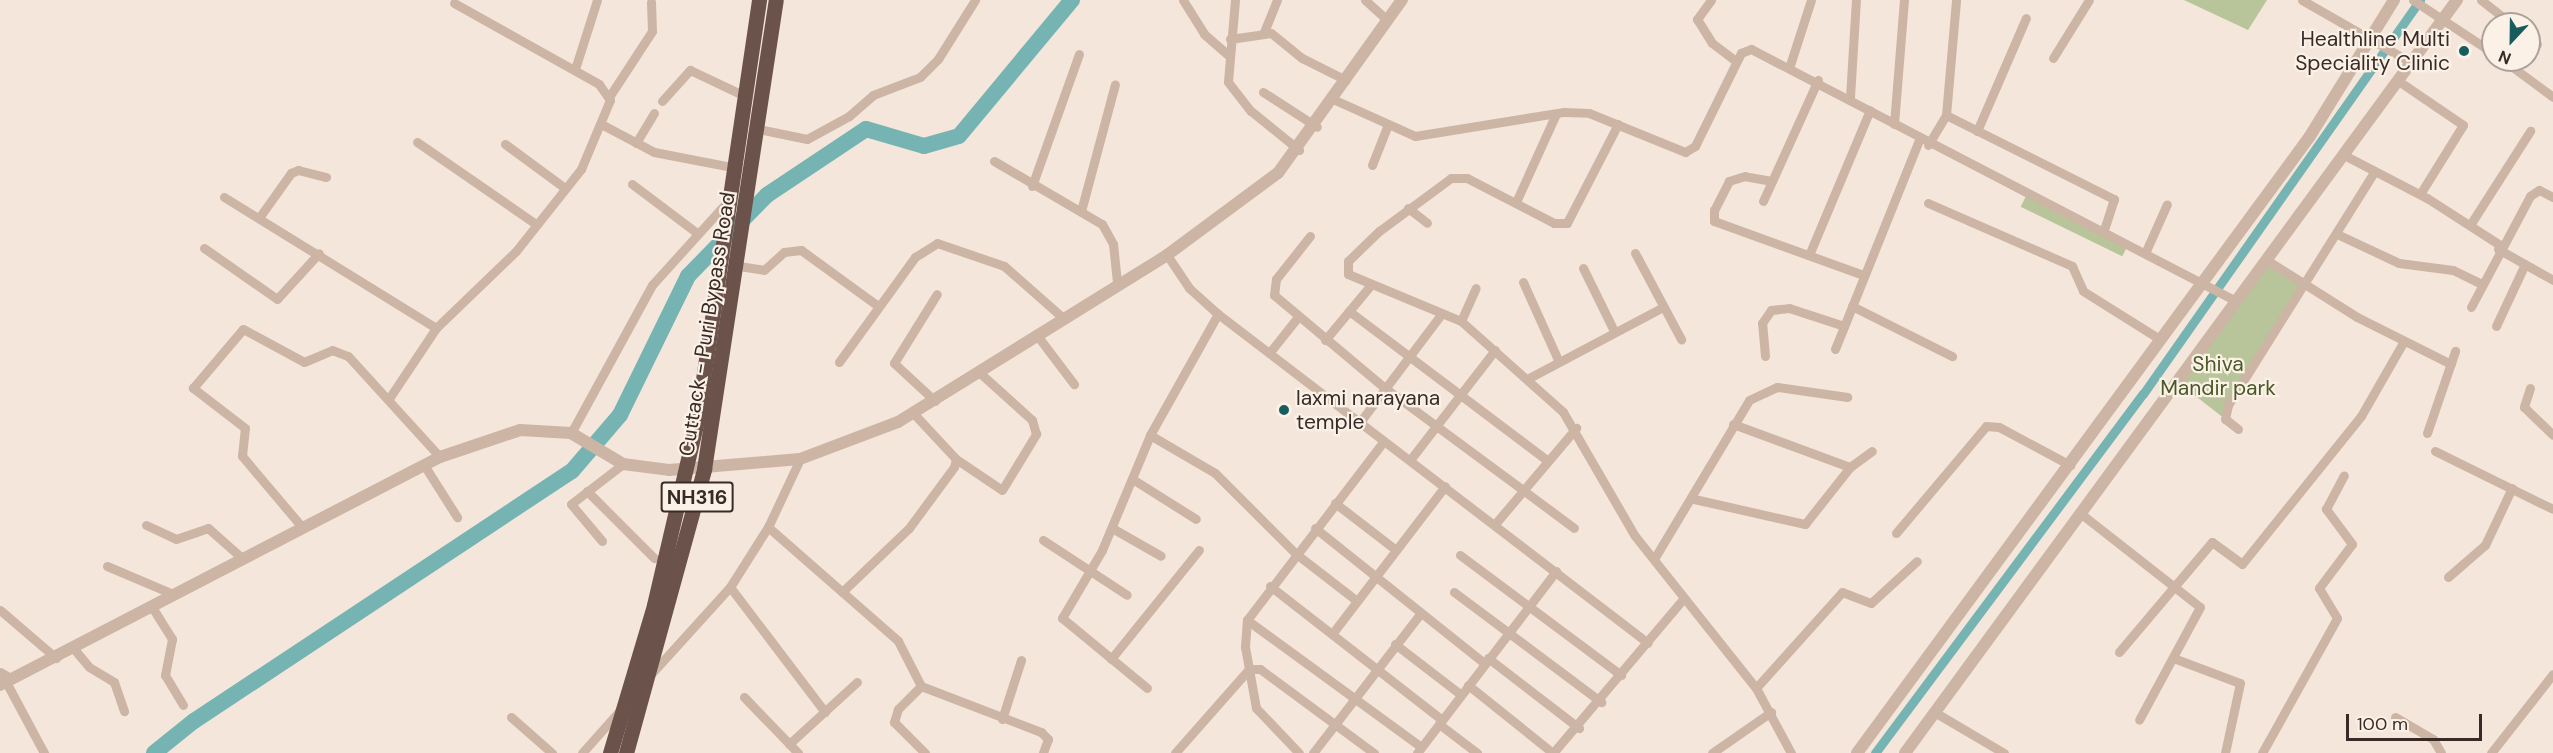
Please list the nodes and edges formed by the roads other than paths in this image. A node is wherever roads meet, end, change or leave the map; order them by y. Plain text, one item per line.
1 (597, 0) edge
2 (759, 0) edge
3 (776, 0) edge
4 (975, 0) edge
5 (1183, 0) edge
6 (1235, 0) edge
7 (1277, 0) edge
8 (1365, 0) edge
9 (1402, 0) edge
10 (1711, 0) edge
11 (1811, 0) edge
12 (1856, 0) edge
13 (1904, 0) edge
14 (1956, 0) edge
15 (2089, 0) edge
16 (2302, 0) edge
17 (2394, 0) edge
18 (2413, 0) edge
19 (2457, 0) edge
20 (2481, 0) edge
21 (651, 2) dead end
22 (454, 3) dead end
23 (2496, 12) edge
24 (1385, 18) junction
25 (2026, 18) dead end
26 (2445, 20) junction
27 (1264, 32) junction
28 (1230, 39) junction
29 (2378, 41) junction
30 (2481, 45) edge
31 (1079, 54) dead end
32 (1228, 55) junction
33 (2053, 58) dead end
34 (2407, 59) junction
35 (1736, 61) junction
36 (1790, 65) junction
37 (575, 69) junction
38 (2519, 72) edge
39 (1347, 80) junction
40 (1818, 80) junction
41 (2397, 80) junction
42 (1115, 84) dead end
43 (1263, 92) dead end
44 (611, 94) junction
45 (745, 96) junction
46 (1850, 97) junction
47 (2553, 97) edge
48 (1335, 100) junction
49 (662, 101) dead end
50 (1870, 110) junction
51 (654, 113) dead end
52 (1556, 114) junction
53 (1946, 115) junction
54 (601, 124) junction
55 (1618, 124) junction
56 (1894, 124) junction
57 (1317, 127) junction
58 (1387, 127) junction
59 (758, 129) junction
60 (1977, 131) junction
61 (2530, 131) dead end
62 (417, 142) dead end
63 (636, 143) junction
64 (1923, 143) junction
65 (505, 144) dead end
66 (1299, 150) junction
67 (2342, 154) junction
68 (994, 161) dead end
69 (1372, 165) dead end
70 (737, 168) junction
71 (2375, 171) junction
72 (326, 177) dead end
73 (1772, 181) junction
74 (633, 184) dead end
75 (1032, 186) junction
76 (565, 188) junction
77 (2420, 194) junction
78 (733, 195) junction
79 (224, 197) dead end
80 (2553, 197) edge
81 (1763, 201) dead end
82 (1515, 202) junction
83 (1928, 203) dead end
84 (2167, 204) dead end
85 (1408, 208) junction
86 (1081, 211) junction
87 (261, 215) junction
88 (1427, 223) dead end
89 (536, 224) junction
90 (2470, 225) junction
91 (2104, 230) junction
92 (697, 233) junction
93 (2337, 234) junction
94 (1310, 236) dead end
95 (2499, 247) junction
96 (204, 248) dead end
97 (2146, 251) junction
98 (1635, 253) dead end
99 (319, 254) junction
100 (1809, 255) junction
101 (1165, 256) junction
102 (2265, 260) junction
103 (2525, 264) junction
104 (739, 266) junction
105 (1583, 268) dead end
106 (1863, 275) junction
107 (1120, 279) junction
108 (2202, 280) junction
109 (2553, 280) edge
110 (1523, 282) dead end
111 (2480, 283) junction
112 (2304, 285) junction
113 (1370, 286) junction
114 (1476, 288) dead end
115 (936, 294) dead end
116 (2234, 300) junction
117 (878, 306) junction
118 (1852, 306) junction
119 (1663, 307) junction
120 (2471, 307) dead end
121 (1349, 311) junction
122 (1442, 313) junction
123 (1218, 314) junction
124 (1062, 316) junction
125 (1297, 318) junction
126 (1461, 321) junction
127 (1844, 326) junction
128 (2496, 326) dead end
129 (436, 328) junction
130 (1614, 332) junction
131 (1036, 334) junction
132 (1325, 339) junction
133 (1681, 339) dead end
134 (2161, 340) junction
135 (2404, 341) junction
136 (1835, 349) dead end
137 (1494, 350) junction
138 (2455, 351) dead end
139 (1270, 352) junction
140 (1410, 354) junction
141 (1765, 356) dead end
142 (1952, 356) dead end
143 (1558, 360) junction
144 (839, 362) dead end
145 (2451, 364) junction
146 (980, 374) junction
147 (1529, 378) junction
148 (1074, 384) dead end
149 (1385, 388) junction
150 (2530, 388) dead end
151 (1461, 394) junction
152 (390, 397) junction
153 (1846, 398) dead end
154 (935, 401) junction
155 (914, 414) junction
156 (1360, 422) junction
157 (1733, 424) junction
158 (1436, 426) junction
159 (1576, 428) junction
160 (2238, 429) dead end
161 (2427, 433) dead end
162 (575, 435) junction
163 (1150, 435) junction
164 (2553, 435) edge
165 (1384, 441) junction
166 (1872, 451) dead end
167 (2434, 451) dead end
168 (440, 457) junction
169 (800, 459) junction
170 (956, 459) junction
171 (1410, 460) junction
172 (619, 461) junction
173 (1548, 461) junction
174 (424, 465) junction
175 (2070, 465) junction
176 (1850, 467) junction
177 (687, 469) junction
178 (704, 469) junction
179 (2344, 475) dead end
180 (1134, 480) junction
181 (1445, 486) junction
182 (2512, 488) junction
183 (1524, 490) junction
184 (587, 491) junction
185 (1694, 499) junction
186 (1335, 503) junction
187 (2553, 509) edge
188 (2080, 513) junction
189 (457, 517) dead end
190 (1196, 519) dead end
191 (1495, 524) junction
192 (146, 525) dead end
193 (302, 527) junction
194 (768, 527) junction
195 (1112, 528) junction
196 (1315, 528) junction
197 (1574, 528) dead end
198 (1896, 532) dead end
199 (1043, 540) dead end
200 (602, 541) dead end
201 (1199, 550) dead end
202 (1396, 550) junction
203 (1295, 553) junction
204 (1460, 555) dead end
205 (1161, 556) dead end
206 (242, 558) junction
207 (654, 558) dead end
208 (1654, 559) junction
209 (1917, 561) dead end
210 (107, 566) dead end
211 (1089, 570) junction
212 (1556, 571) junction
213 (1376, 576) junction
214 (2448, 577) dead end
215 (730, 586) junction
216 (1270, 586) junction
217 (2176, 587) junction
218 (842, 592) junction
219 (1454, 592) dead end
220 (173, 594) junction
221 (1127, 596) dead end
222 (1684, 598) junction
223 (1357, 601) junction
224 (1529, 605) junction
225 (152, 607) junction
226 (0, 610) edge
227 (1421, 613) junction
228 (1247, 620) junction
229 (1332, 634) junction
230 (1508, 634) junction
231 (1648, 643) junction
232 (1395, 644) junction
233 (74, 649) junction
234 (2119, 652) dead end
235 (56, 658) junction
236 (1111, 659) junction
237 (2176, 659) junction
238 (1021, 660) dead end
239 (1486, 661) junction
240 (1376, 668) junction
241 (1249, 669) junction
242 (652, 673) junction
243 (2553, 674) edge
244 (1621, 675) junction
245 (4, 680) edge
246 (857, 682) dead end
247 (1468, 685) junction
248 (921, 686) junction
249 (1147, 688) dead end
250 (1756, 688) junction
251 (1460, 694) junction
252 (744, 697) dead end
253 (1354, 697) junction
254 (1601, 702) junction
255 (627, 703) junction
256 (183, 705) dead end
257 (124, 711) dead end
258 (825, 712) junction
259 (1771, 712) junction
260 (1936, 712) junction
261 (511, 717) dead end
262 (2395, 717) dead end
263 (1002, 719) junction
264 (2139, 720) dead end
265 (1440, 722) junction
266 (1334, 724) junction
267 (1579, 728) junction
268 (789, 744) junction
269 (1991, 745) junction
270 (1419, 750) edge
271 (44, 753) edge
272 (552, 753) edge
273 (582, 753) edge
274 (610, 753) edge
275 (626, 753) edge
276 (798, 753) edge
277 (925, 753) edge
278 (1043, 753) edge
279 (1175, 753) edge
280 (1299, 753) edge
281 (1312, 753) edge
282 (1374, 753) edge
283 (1477, 753) edge
284 (1553, 753) edge
285 (1712, 753) edge
286 (1791, 753) edge
287 (1857, 753) edge
288 (1905, 753) edge
289 (1984, 753) edge
290 (2004, 753) edge
291 (2225, 753) edge
292 (2262, 753) edge
293 (2441, 753) edge
294 (2491, 753) edge

1 - 37 street
2 - 45 highway, Cuttack - Puri Bypass Road / NH316
3 - 59 highway, Cuttack - Puri Bypass Road / NH316
4 - 59 street
5 - 32 street
6 - 28 street
7 - 27 street
8 - 24 street
9 - 24 street
10 - 35 street
11 - 36 street
12 - 46 street
13 - 56 street
14 - 53 street
15 - 33 street
16 - 29 street
17 - 29 street
18 - 26 street
19 - 26 street
20 - 23 street
21 - 44 street
22 - 37 street
24 - 39 street
25 - 60 street
26 - 30 street
26 - 34 street
27 - 28 street
27 - 39 street
28 - 32 street
29 - 34 street
29 - 108 street
31 - 75 street
32 - 66 street
34 - 41 street
35 - 36 street
35 - 55 street
36 - 40 street
37 - 44 street
38 - 47 street
39 - 48 street
40 - 46 street
40 - 73 street
41 - 67 street
41 - 77 street
42 - 86 street
43 - 57 street
44 - 54 street
45 - 49 street
45 - 70 highway, Cuttack - Puri Bypass Road / NH316
46 - 50 street
48 - 57 street
48 - 58 street
50 - 56 street
50 - 100 street
51 - 63 street
52 - 55 street
52 - 58 street
52 - 82 street
53 - 60 street
53 - 64 street
54 - 63 street
54 - 76 street
55 - 82 street
56 - 64 street
57 - 66 street
58 - 69 street
59 - 104 highway, Cuttack - Puri Bypass Road / NH316
60 - 91 street
61 - 90 street
62 - 89 street
63 - 70 street
64 - 91 street
64 - 106 street
65 - 76 street
66 - 101 street
67 - 71 street
67 - 102 street
68 - 75 street
70 - 78 highway, Cuttack - Puri Bypass Road / NH316
71 - 77 street
71 - 93 street
72 - 87 street
73 - 81 street
73 - 100 street
74 - 92 street
75 - 86 street
76 - 89 street
77 - 90 street
78 - 92 street
78 - 177 highway, Cuttack - Puri Bypass Road / NH316
79 - 87 street
80 - 95 street
82 - 85 street
83 - 134 street
84 - 97 street
85 - 88 street
85 - 113 street
86 - 107 street
87 - 99 street
89 - 129 street
90 - 95 street
91 - 97 street
92 - 162 street
93 - 111 street
93 - 112 street
94 - 125 street
95 - 103 street
95 - 111 street
96 - 99 street
97 - 108 street
98 - 119 street
99 - 129 street
100 - 106 street
101 - 107 street
101 - 123 street
102 - 112 street
102 - 116 street
103 - 109 street
103 - 128 street
104 - 117 street
104 - 178 highway, Cuttack - Puri Bypass Road / NH316
105 - 130 street
106 - 118 street
107 - 124 street
108 - 116 street
108 - 134 street
110 - 143 street
111 - 120 street
112 - 135 street
112 - 160 street
113 - 121 street
113 - 122 street
114 - 126 street
115 - 154 street
116 - 188 street
117 - 124 street
117 - 144 street
118 - 127 street
118 - 142 street
119 - 130 street
119 - 133 street
121 - 132 street
121 - 140 street
122 - 126 street
122 - 140 street
123 - 139 street
123 - 163 street
124 - 131 street
125 - 132 street
125 - 139 street
126 - 137 street
127 - 136 street
127 - 141 street
129 - 152 street
130 - 143 street
131 - 146 street
131 - 148 street
132 - 149 street
134 - 175 street
135 - 145 street
135 - 217 street
137 - 147 street
137 - 151 street
138 - 145 street
139 - 156 street
140 - 149 street
140 - 151 street
143 - 147 street
145 - 161 street
146 - 154 street
146 - 170 street
147 - 159 street
149 - 156 street
149 - 158 street
150 - 164 street
151 - 158 street
151 - 173 street
152 - 168 street
152 - 193 street
153 - 157 street
154 - 155 street
155 - 169 street
155 - 170 street
156 - 165 street
157 - 176 street
157 - 185 street
158 - 171 street
158 - 183 street
159 - 173 street
159 - 208 street
162 - 168 street
162 - 172 street
163 - 180 street
163 - 203 street
165 - 171 street
165 - 186 street
166 - 176 street
167 - 182 street
168 - 174 street
169 - 178 street
169 - 194 street
170 - 218 street
171 - 181 street
172 - 177 street
172 - 184 street
173 - 183 street
174 - 189 street
174 - 193 street
175 - 198 street
175 - 287 street
176 - 185 street
177 - 178 street
177 - 255 highway, Cuttack - Puri Bypass Road / NH316
178 - 242 highway, Cuttack - Puri Bypass Road / NH316
179 - 292 street
180 - 190 street
180 - 195 street
181 - 191 street
181 - 202 street
182 - 187 street
182 - 214 street
183 - 191 street
183 - 197 street
184 - 200 street
184 - 207 street
185 - 208 street
186 - 196 street
186 - 202 street
188 - 217 street
188 - 260 street
191 - 212 street
192 - 206 street
193 - 206 street
194 - 215 street
194 - 218 street
195 - 205 street
195 - 211 street
196 - 203 street
196 - 213 street
199 - 211 street
201 - 236 street
202 - 213 street
203 - 216 street
203 - 223 street
204 - 224 street
206 - 220 street
208 - 222 street
209 - 250 street
210 - 220 street
211 - 221 street
211 - 236 street
212 - 224 street
212 - 231 street
213 - 223 street
213 - 227 street
215 - 242 street
215 - 258 street
216 - 228 street
216 - 229 street
217 - 234 street
217 - 237 street
218 - 248 street
219 - 230 street
220 - 225 street
222 - 231 street
222 - 250 street
223 - 229 street
224 - 230 street
224 - 244 street
225 - 233 street
225 - 256 street
226 - 235 street
227 - 232 street
227 - 239 street
228 - 241 street
228 - 253 street
229 - 240 street
230 - 239 street
230 - 254 street
231 - 244 street
232 - 240 street
232 - 251 street
233 - 235 street
233 - 257 street
235 - 245 street
236 - 249 street
237 - 264 street
237 - 291 street
238 - 263 street
239 - 247 street
239 - 267 street
240 - 253 street
240 - 265 street
241 - 266 street
241 - 279 street
241 - 280 street
242 - 275 highway, Cuttack - Puri Bypass Road / NH316
243 - 294 street
244 - 254 street
245 - 271 street
246 - 258 street
247 - 251 street
247 - 284 street
248 - 263 street
248 - 277 street
250 - 259 street
251 - 265 street
252 - 268 street
253 - 266 street
253 - 270 street
254 - 267 street
255 - 273 street
255 - 274 highway, Cuttack - Puri Bypass Road / NH316
258 - 268 street
259 - 285 street
259 - 286 street
260 - 269 street
260 - 288 street
261 - 272 street
262 - 293 street
263 - 278 street
265 - 270 street
265 - 283 street
266 - 281 street
266 - 282 street
267 - 284 street
268 - 276 street
269 - 289 street
269 - 290 street

